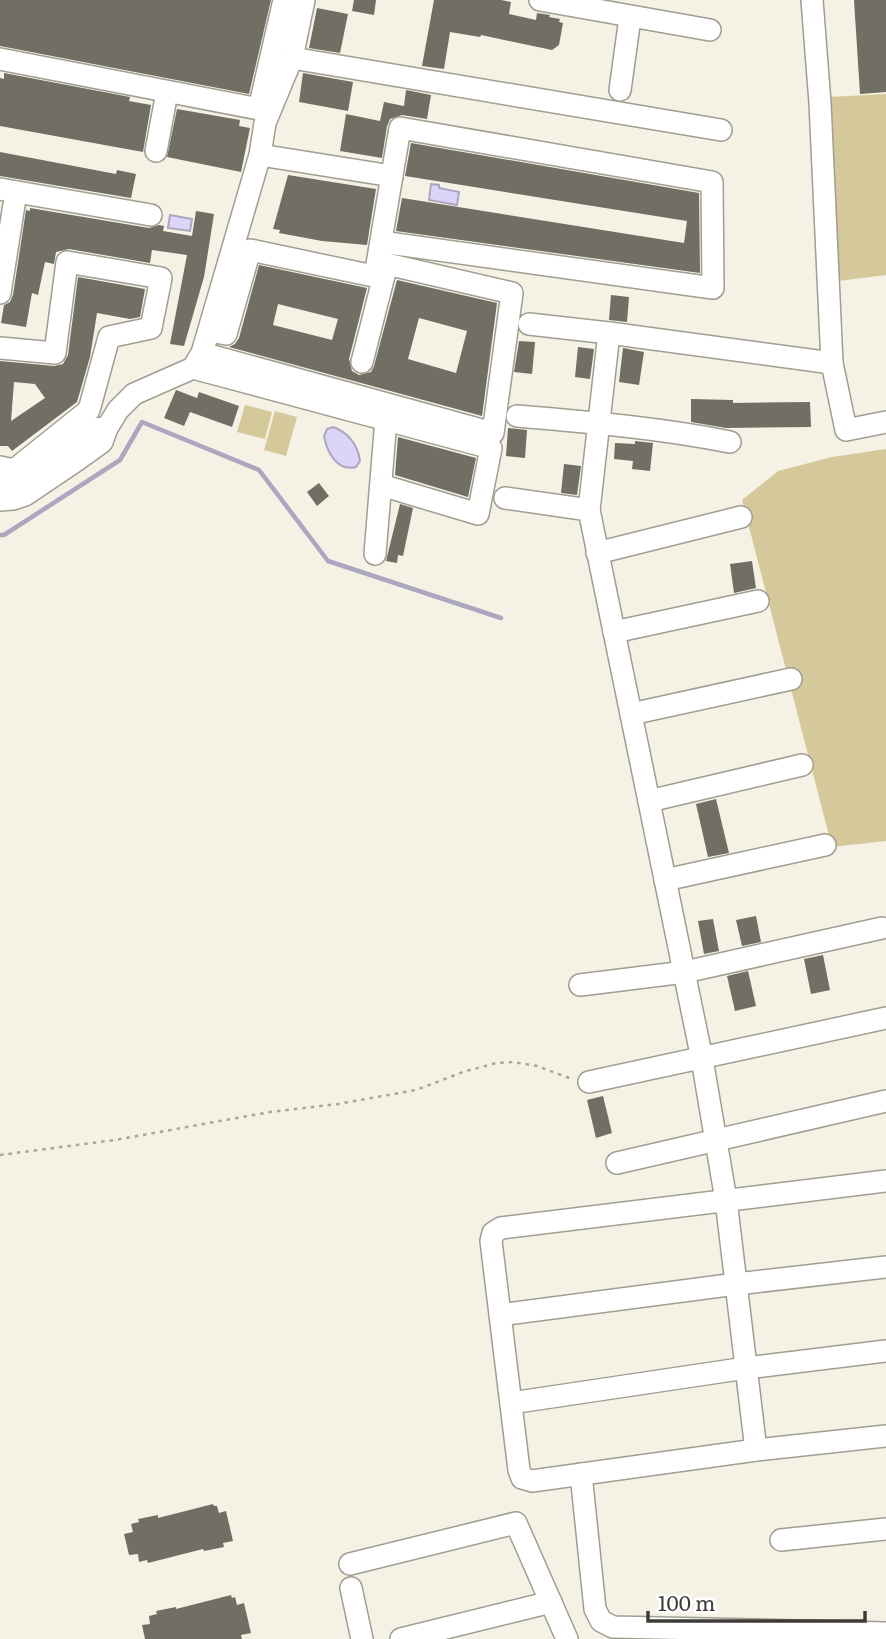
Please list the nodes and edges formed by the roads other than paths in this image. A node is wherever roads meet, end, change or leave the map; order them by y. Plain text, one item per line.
1 (284, 0) edge
2 (304, 0) edge
3 (540, 0) edge
4 (812, 0) edge
5 (630, 18) junction
6 (710, 30) dead end
7 (292, 58) junction
8 (0, 59) edge
9 (0, 72) edge
10 (620, 90) dead end
11 (165, 103) junction
12 (265, 123) junction
13 (721, 130) dead end
14 (156, 151) dead end
15 (260, 155) junction
16 (392, 176) junction
17 (8, 190) edge
18 (151, 215) dead end
19 (381, 242) junction
20 (379, 277) junction
21 (0, 293) edge
22 (529, 324) dead end
23 (209, 331) junction
24 (609, 333) junction
25 (0, 348) edge
26 (198, 360) junction
27 (362, 362) dead end
28 (832, 363) junction
29 (517, 416) dead end
30 (386, 419) junction
31 (886, 422) edge
32 (599, 423) junction
33 (107, 428) junction
34 (730, 442) dead end
35 (0, 467) edge
36 (0, 484) edge
37 (381, 485) junction
38 (505, 498) dead end
39 (0, 500) edge
40 (589, 510) junction
41 (741, 517) dead end
42 (597, 552) junction
43 (375, 554) dead end
44 (758, 601) dead end
45 (614, 632) junction
46 (792, 679) dead end
47 (631, 714) junction
48 (803, 765) dead end
49 (649, 801) junction
50 (825, 845) dead end
51 (665, 880) junction
52 (882, 928) dead end
53 (684, 972) junction
54 (580, 985) dead end
55 (886, 1018) edge
56 (702, 1059) junction
57 (589, 1082) road end
58 (886, 1101) edge
59 (717, 1140) junction
60 (617, 1164) dead end
61 (886, 1181) edge
62 (726, 1200) junction
63 (886, 1267) edge
64 (736, 1284) junction
65 (500, 1315) junction
66 (886, 1351) edge
67 (746, 1368) junction
68 (511, 1403) junction
69 (886, 1436) edge
70 (756, 1450) junction
71 (581, 1474) junction
72 (886, 1529) edge
73 (781, 1540) dead end
74 (350, 1564) dead end
75 (351, 1588) dead end
76 (551, 1602) junction
77 (886, 1633) edge
78 (789, 1636) edge
79 (362, 1639) edge
80 (401, 1639) edge
81 (568, 1639) edge

1 - 8 street
2 - 7 street
3 - 5 street
4 - 28 street
5 - 6 street
5 - 10 street
7 - 12 street
7 - 13 street
9 - 11 street
11 - 12 street
11 - 14 street
12 - 15 street
15 - 16 street
15 - 23 street
16 - 19 street
16 - 19 street
17 - 18 street
17 - 21 street
19 - 20 street
20 - 23 street
20 - 26 street
20 - 27 street
22 - 24 street
23 - 26 street
24 - 28 street
24 - 32 street
25 - 35 street
26 - 30 street
26 - 33 street
28 - 31 street
29 - 32 street
30 - 37 street
30 - 37 street
32 - 34 street
32 - 40 street
33 - 36 street
33 - 39 street
37 - 43 street
38 - 40 street
40 - 42 street
41 - 42 street
42 - 45 street
44 - 45 street
45 - 47 street
46 - 47 street
47 - 49 street
48 - 49 street
49 - 51 street
50 - 51 street
51 - 53 street
52 - 53 street
53 - 54 street
53 - 56 street
55 - 56 street
56 - 57 street
56 - 59 street
58 - 59 street
59 - 60 street
59 - 62 street
61 - 62 street
62 - 64 street
62 - 65 street
63 - 64 street
64 - 65 street
64 - 67 street
65 - 68 street
66 - 67 street
67 - 68 street
67 - 70 street
68 - 71 street
69 - 70 street
70 - 71 street
71 - 78 street
72 - 73 street
74 - 76 street
75 - 79 street
76 - 80 street
76 - 81 street
77 - 78 street

